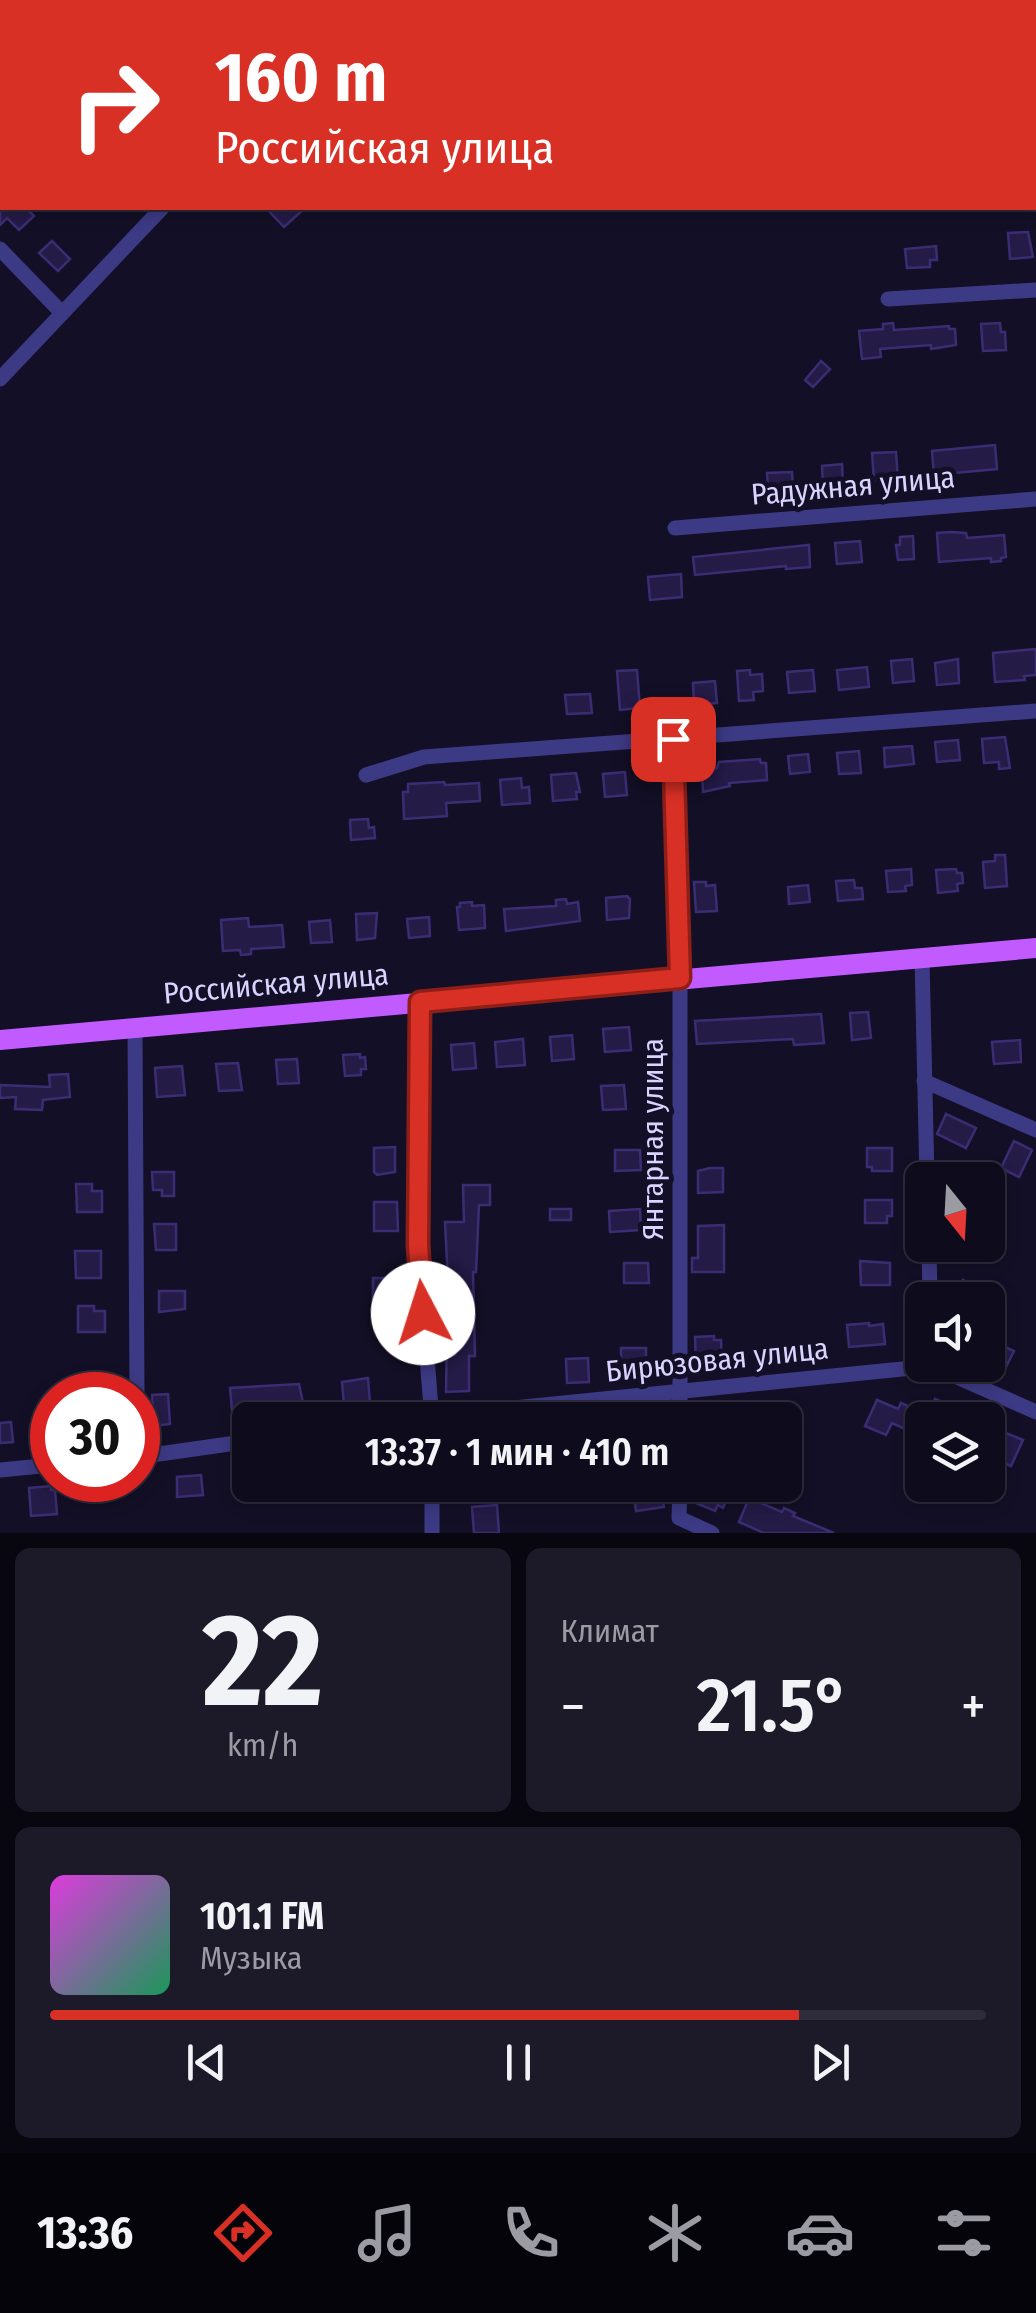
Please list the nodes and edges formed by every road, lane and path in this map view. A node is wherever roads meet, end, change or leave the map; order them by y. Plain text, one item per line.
1 (160, 210) edge
2 (0, 249) edge
3 (1036, 290) edge
4 (888, 299) dead end
5 (62, 312) junction
6 (0, 379) edge
7 (1036, 499) edge
8 (675, 528) dead end
9 (1036, 711) edge
10 (673, 739) junction
11 (366, 774) dead end
12 (1036, 948) edge
13 (922, 958) junction
14 (680, 978) junction
15 (420, 1002) junction
16 (135, 1026) junction
17 (0, 1040) edge
18 (924, 1081) junction
19 (1036, 1130) edge
20 (926, 1162) edge
21 (905, 1369) edge
22 (137, 1372) edge
23 (968, 1382) edge
24 (680, 1392) junction
25 (431, 1402) edge
26 (581, 1402) edge
27 (680, 1402) edge
28 (1036, 1412) edge
29 (232, 1444) edge
30 (160, 1454) edge
31 (30, 1467) edge
32 (0, 1470) edge
33 (432, 1502) edge
34 (680, 1502) edge
35 (432, 1533) edge
36 (712, 1533) edge

1 - 5 street
2 - 5 street
3 - 4 street
5 - 6 street
7 - 8 street, Радужная улица
9 - 10 street
10 - 11 street
10 - 14 street, Янтарная улица
12 - 13 main road, Российская улица
13 - 14 main road, Российская улица
13 - 18 street
14 - 15 main road, Российская улица
14 - 24 street, Янтарная улица
15 - 16 main road, Российская улица
15 - 25 street
16 - 17 main road, Российская улица
16 - 22 street
18 - 19 street
18 - 20 street
21 - 24 street, Бирюзовая улица
23 - 28 street, Бирюзовая улица
24 - 26 street, Бирюзовая улица
24 - 27 street, Янтарная улица
29 - 30 street
31 - 32 street
33 - 35 street
34 - 36 street

